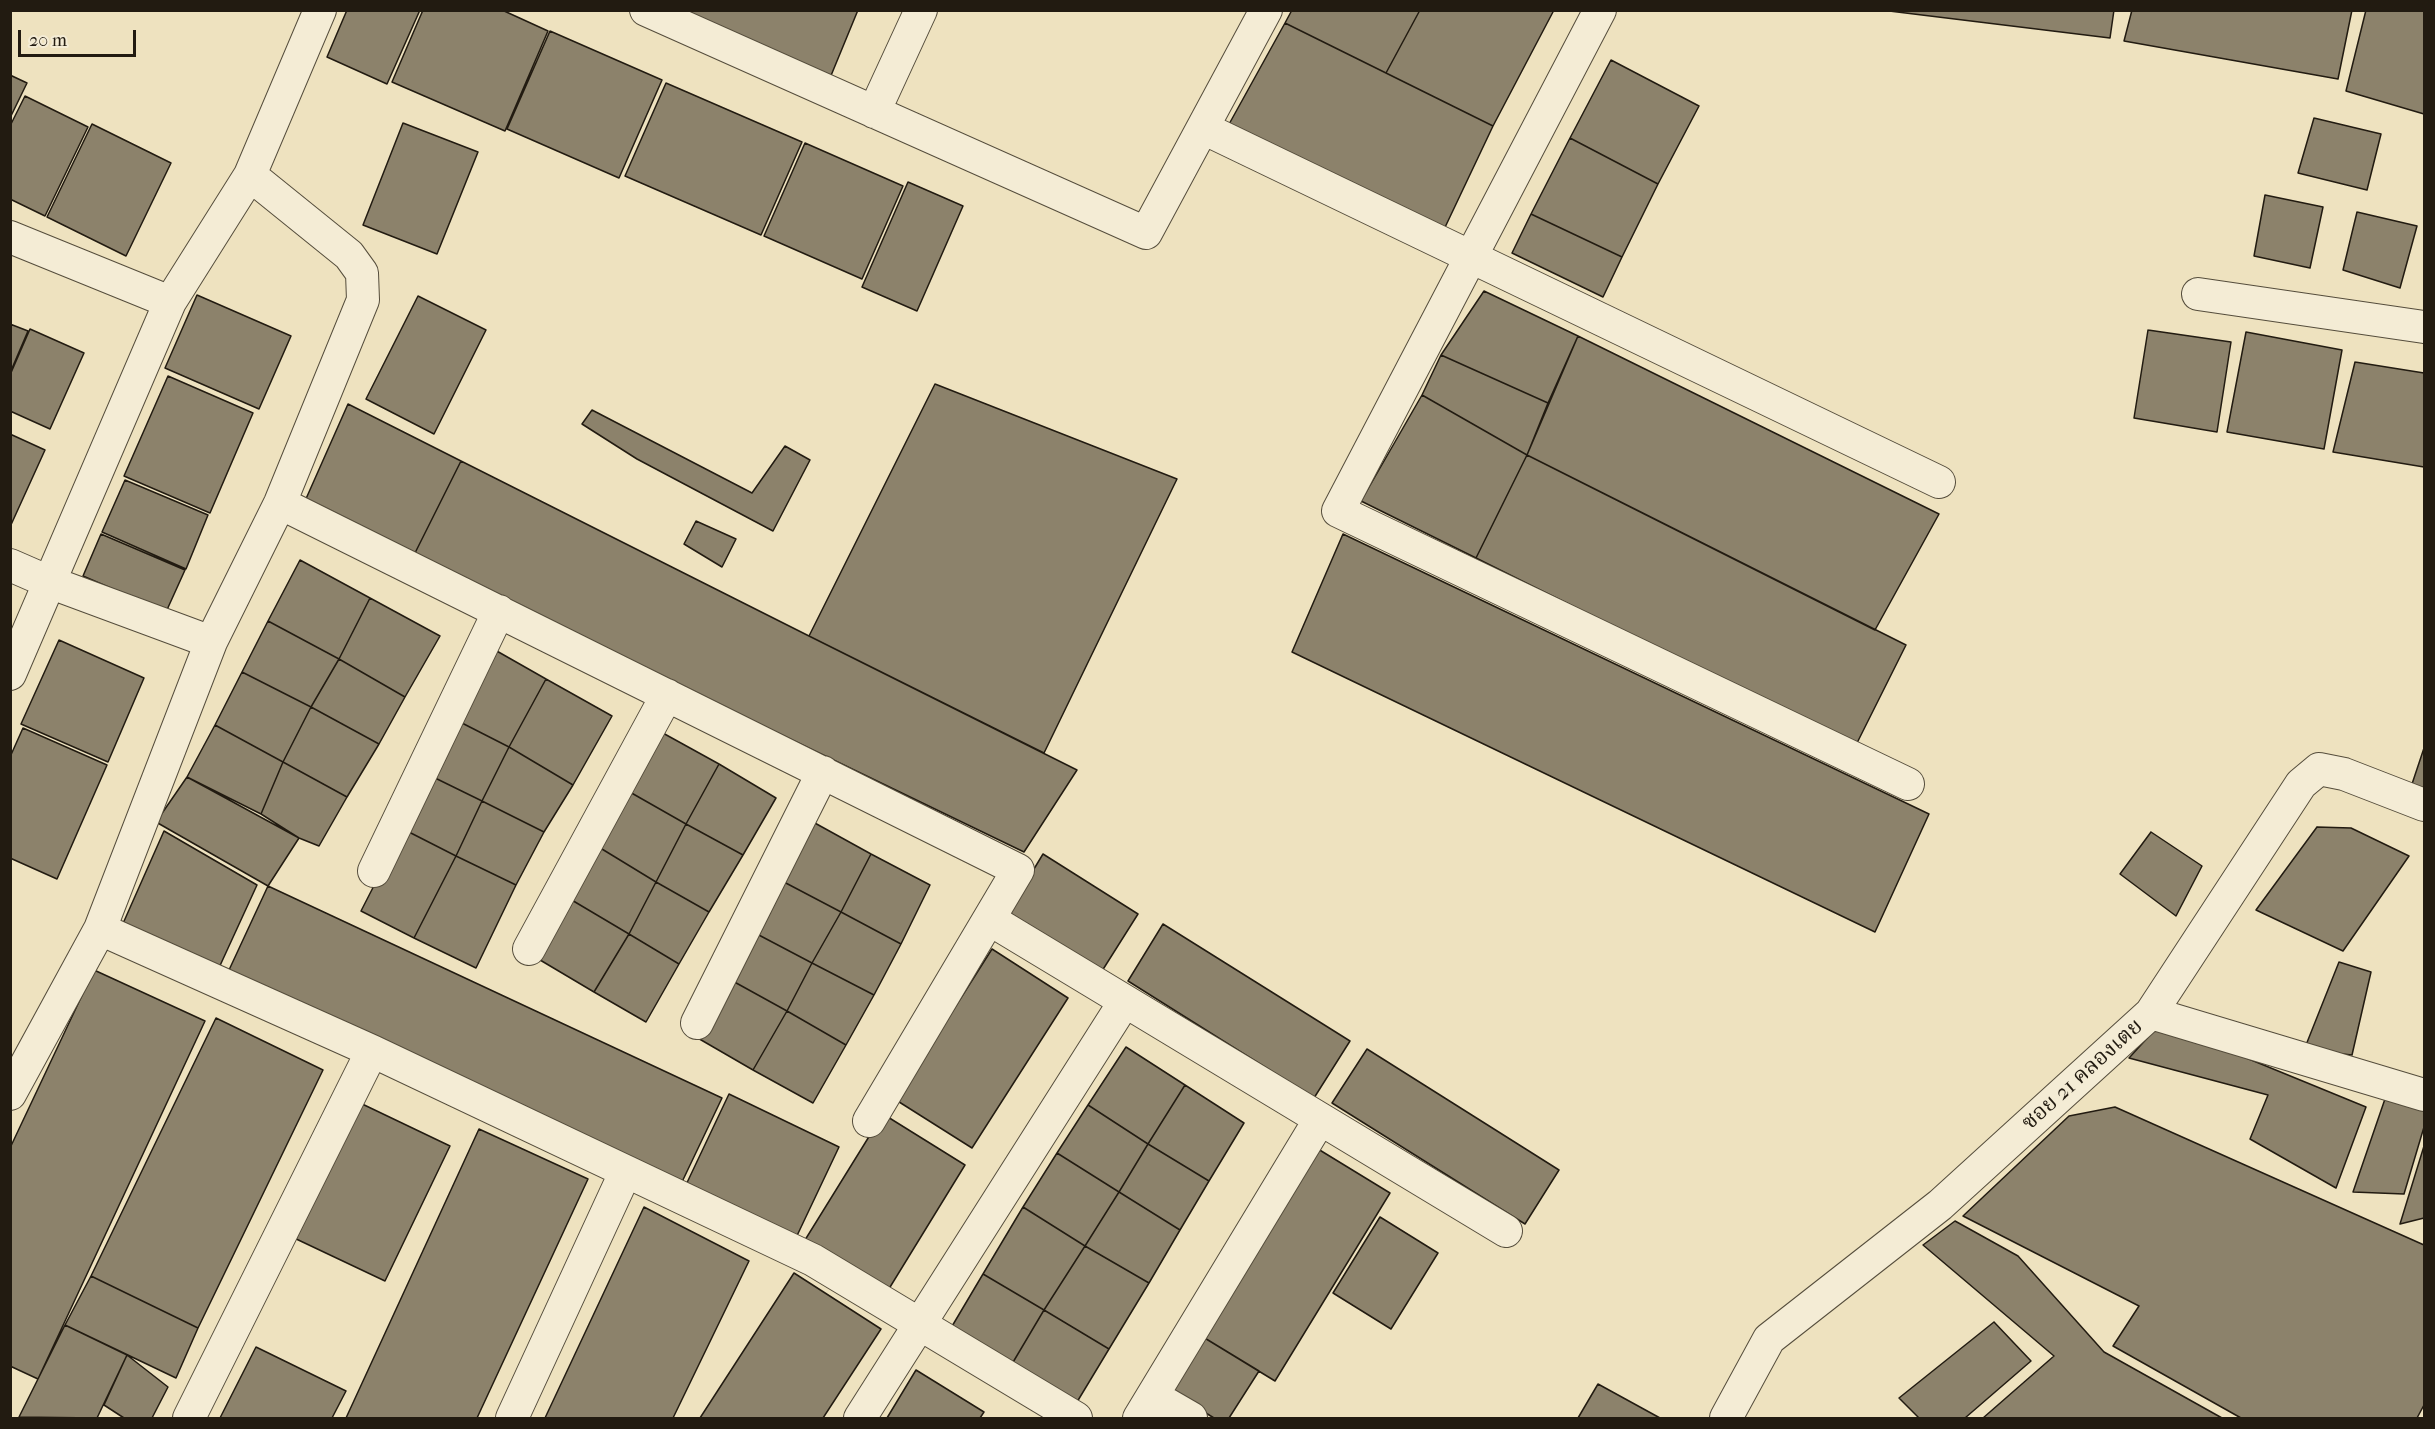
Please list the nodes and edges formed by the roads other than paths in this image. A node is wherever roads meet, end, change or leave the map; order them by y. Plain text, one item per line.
1 (320, 10) edge
2 (646, 10) edge
3 (921, 10) edge
4 (1266, 10) edge
5 (1600, 10) edge
6 (874, 112) junction
7 (1203, 128) junction
8 (250, 175) junction
9 (10, 237) edge
10 (1471, 257) junction
11 (2198, 294) dead end
12 (170, 302) junction
13 (2424, 327) edge
14 (1939, 482) dead end
15 (280, 503) junction
16 (10, 565) edge
17 (49, 582) junction
18 (499, 611) junction
19 (211, 642) junction
20 (10, 674) edge
21 (667, 695) junction
22 (823, 772) junction
23 (1908, 784) dead end
24 (2424, 805) edge
25 (374, 871) dead end
26 (989, 919) junction
27 (100, 929) junction
28 (529, 949) dead end
29 (1125, 1001) junction
30 (2151, 1013) junction
31 (697, 1023) dead end
32 (23, 1041) edge
33 (372, 1051) junction
34 (10, 1094) edge
35 (2424, 1095) edge
36 (1320, 1119) junction
37 (869, 1121) dead end
38 (626, 1173) junction
39 (1506, 1231) dead end
40 (920, 1324) junction
41 (1146, 1407) edge
42 (189, 1419) edge
43 (512, 1419) edge
44 (860, 1419) edge
45 (1076, 1419) edge
46 (1191, 1419) edge
47 (1726, 1419) edge

1 - 8 street
2 - 6 street
3 - 6 street
4 - 7 street
5 - 10 street
6 - 7 street
7 - 10 street
8 - 12 street
8 - 15 street
9 - 12 street
10 - 14 street
10 - 23 street
11 - 13 street
12 - 17 street
15 - 18 street
15 - 19 street
16 - 17 street
17 - 19 street
17 - 20 street
18 - 21 street
18 - 25 street
19 - 27 street
21 - 22 street
21 - 28 street
22 - 26 street
22 - 31 street
24 - 30 street, ซอย 21 คลองเตย
26 - 29 street
26 - 37 street
27 - 32 street
27 - 33 street
29 - 36 street
29 - 40 street
30 - 35 street
30 - 47 street, ซอย 21 คลองเตย
32 - 34 street
33 - 38 street
33 - 42 street
36 - 39 street
36 - 41 street
38 - 40 street
38 - 43 street
40 - 44 street
40 - 45 street
41 - 46 street

